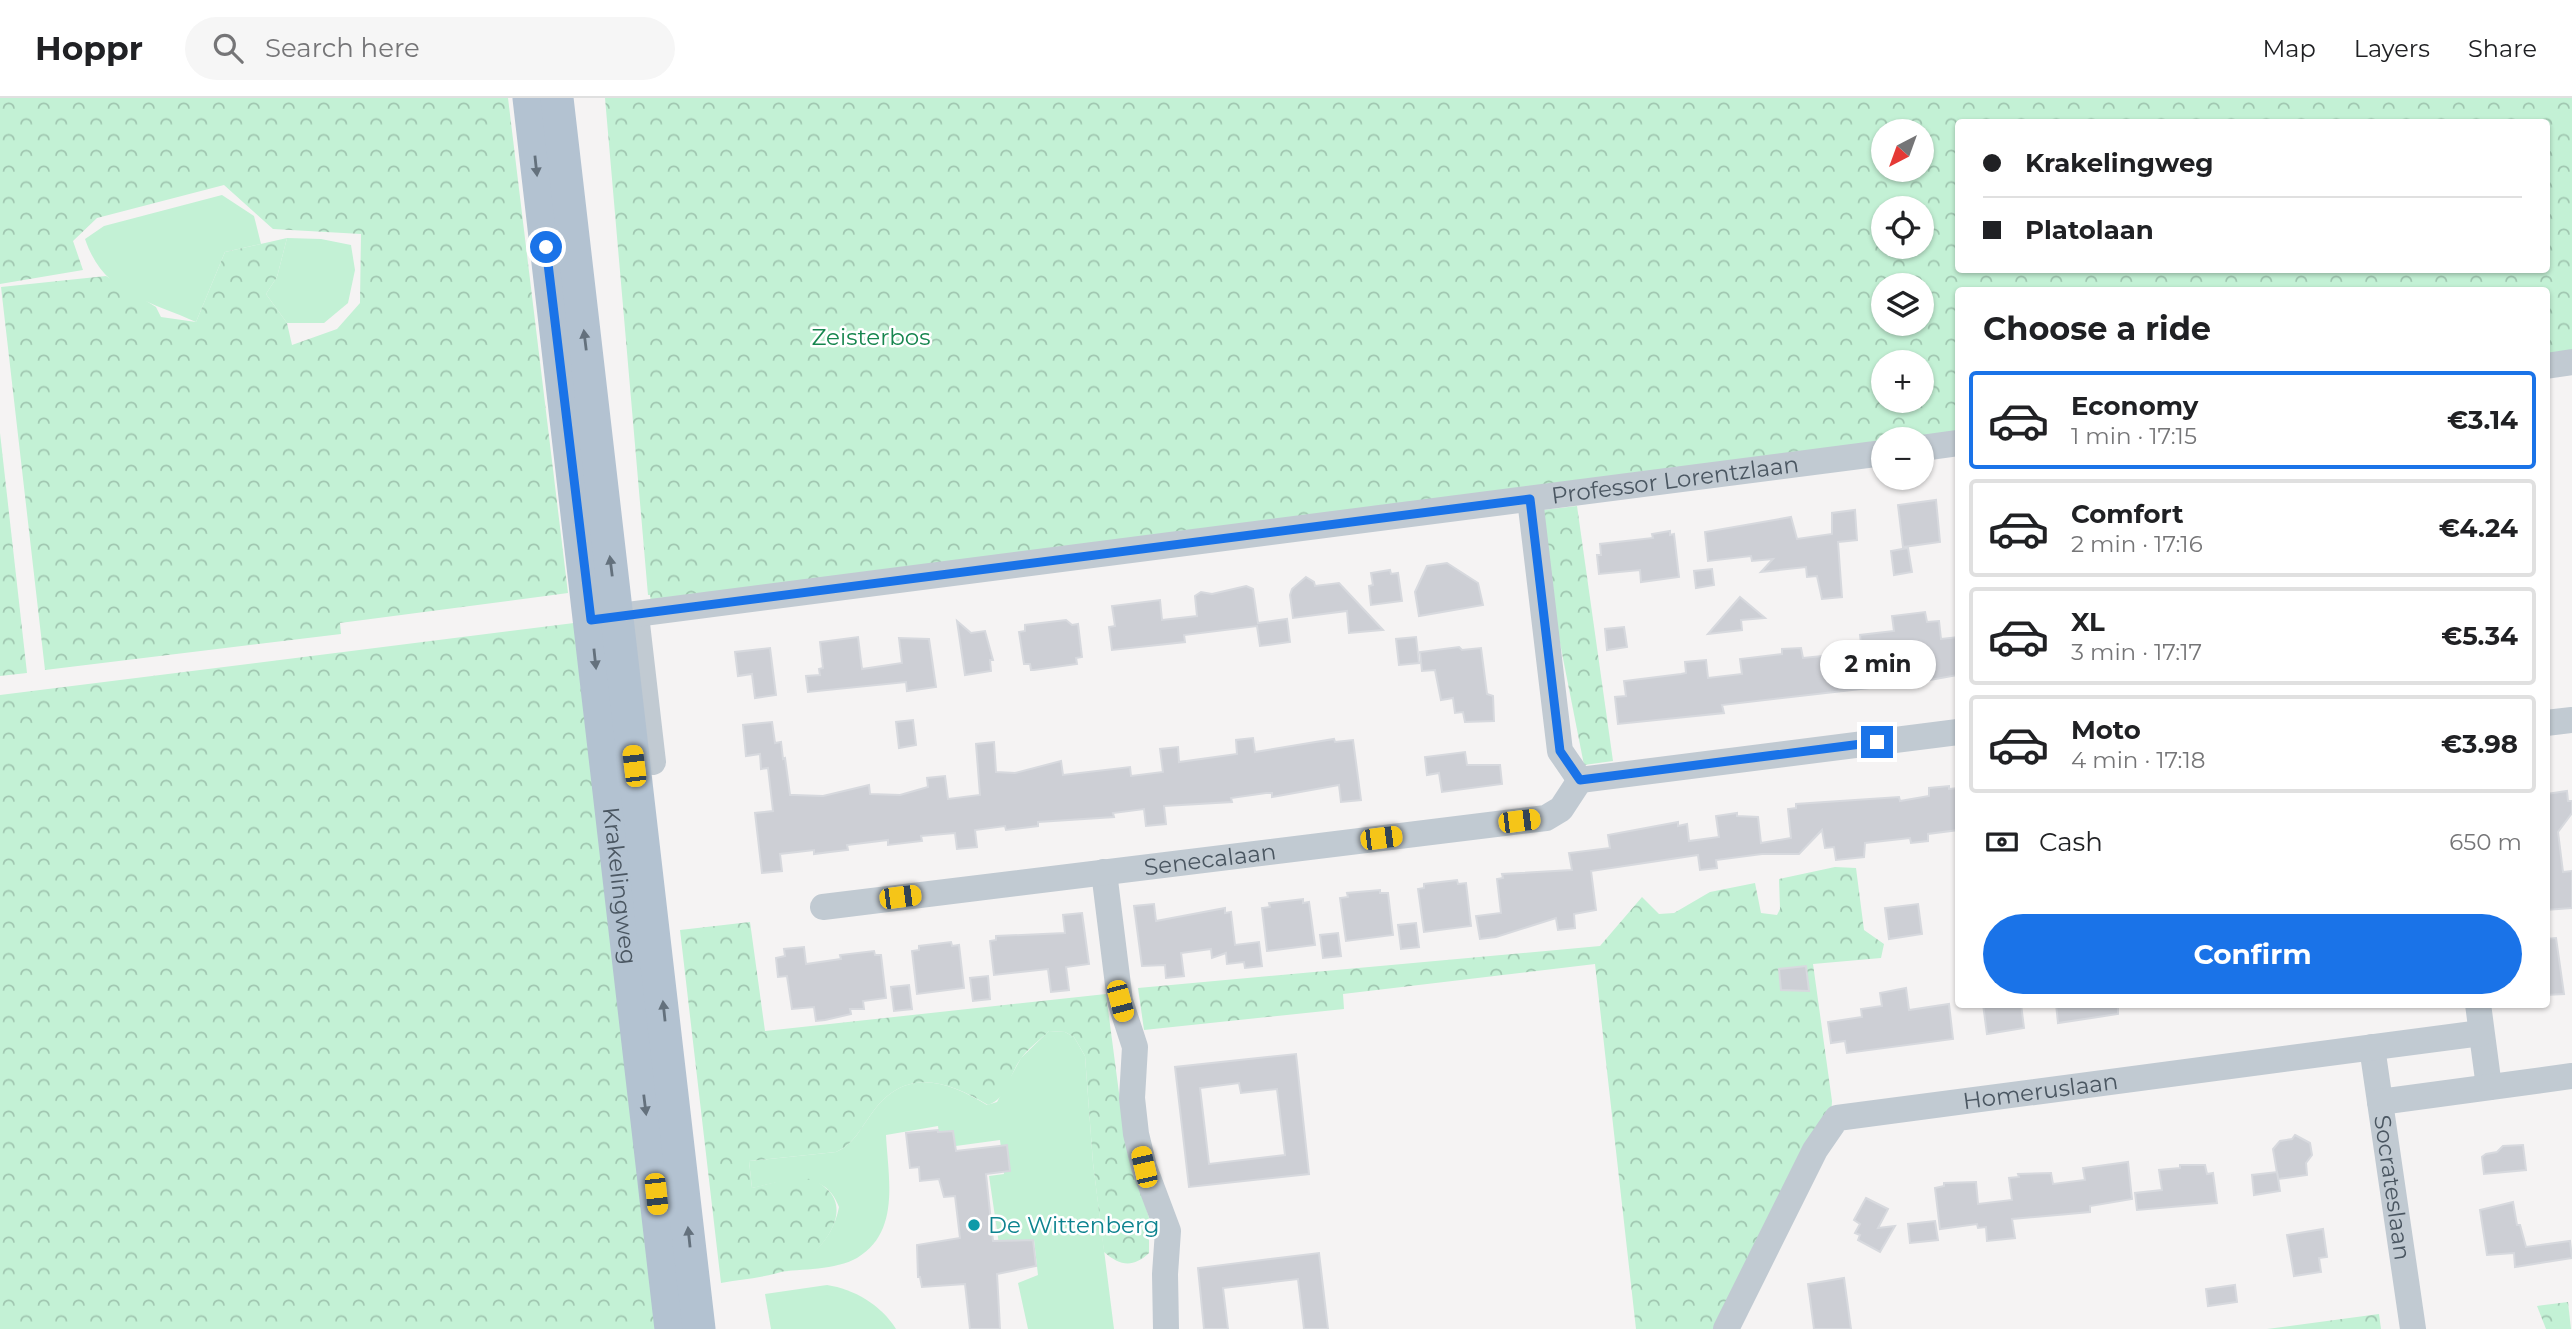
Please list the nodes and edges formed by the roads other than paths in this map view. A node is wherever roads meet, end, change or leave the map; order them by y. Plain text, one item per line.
1 (529, 98) edge
2 (557, 98) edge
3 (2572, 362) edge
4 (2550, 365) edge
5 (1955, 443) edge
6 (1934, 446) edge
7 (1871, 455) edge
8 (1530, 499) junction
9 (615, 617) junction
10 (2572, 720) edge
11 (2550, 723) edge
12 (1955, 732) edge
13 (653, 762) dead end
14 (1580, 780) junction
15 (1104, 872) junction
16 (823, 907) dead end
17 (2478, 1008) edge
18 (2481, 1033) junction
19 (2372, 1047) junction
20 (2572, 1076) edge
21 (2489, 1087) junction
22 (2380, 1102) junction
23 (678, 1307) edge
24 (699, 1329) edge
25 (1166, 1329) edge
26 (1726, 1329) edge
27 (2413, 1329) edge

1 -> 9 main road, Krakelingweg
9 -> 2 main road, Krakelingweg
3 - 4 street
5 - 6 street
7 - 8 street, Professor Lorentzlaan
8 - 9 street, Professor Lorentzlaan
8 - 14 street
9 - 13 street, Krakelingweg
9 - 23 main road, Krakelingweg
10 - 11 street
12 - 14 street
14 - 15 street, Senecalaan
15 - 16 street, Senecalaan
15 - 25 street
17 - 18 street
18 - 19 street, Homeruslaan
18 - 21 street
19 - 22 street, Socrateslaan
19 - 26 street, Homeruslaan
20 - 21 street
21 - 22 street
22 - 27 street, Socrateslaan
23 - 24 main road, Krakelingweg

